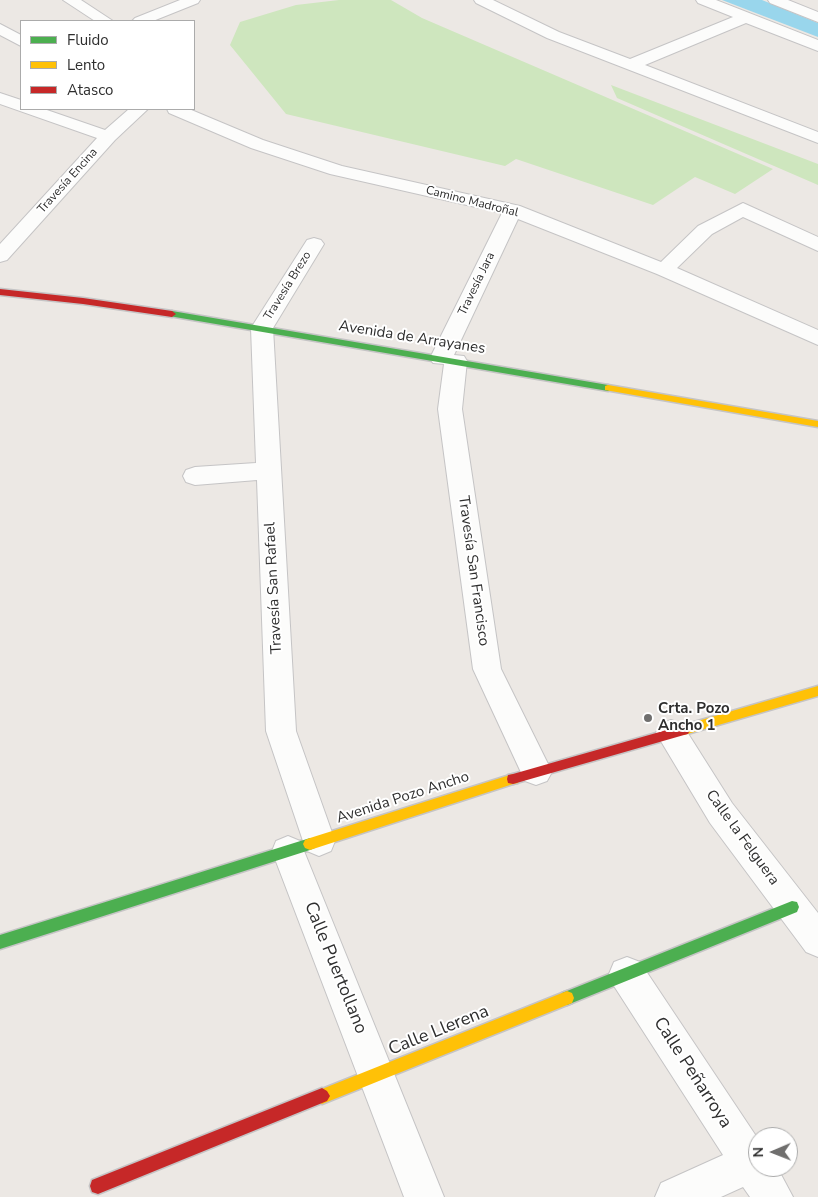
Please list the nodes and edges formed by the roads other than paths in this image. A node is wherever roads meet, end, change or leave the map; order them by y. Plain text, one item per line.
1 (70, 0) edge
2 (193, 0) edge
3 (481, 0) edge
4 (703, 0) edge
5 (775, 0) edge
6 (818, 17) edge
7 (744, 18) junction
8 (103, 20) edge
9 (143, 20) edge
10 (0, 30) edge
11 (20, 40) edge
12 (818, 46) edge
13 (631, 66) junction
14 (0, 98) edge
15 (20, 106) edge
16 (32, 110) edge
17 (138, 110) edge
18 (177, 110) edge
19 (109, 136) junction
20 (818, 138) edge
21 (513, 210) junction
22 (314, 244) dead end
23 (818, 245) edge
24 (0, 256) edge
25 (664, 270) junction
26 (0, 292) edge
27 (262, 328) junction
28 (818, 338) edge
29 (448, 359) junction
30 (818, 424) edge
31 (269, 471) junction
32 (195, 476) dead end
33 (818, 691) edge
34 (671, 733) junction
35 (536, 772) junction
36 (304, 846) junction
37 (792, 907) junction
38 (818, 940) edge
39 (0, 942) edge
40 (627, 974) junction
41 (378, 1074) junction
42 (748, 1159) edge
43 (748, 1165) edge
44 (760, 1177) edge
45 (98, 1186) dead end
46 (424, 1197) edge
47 (675, 1197) edge
48 (773, 1197) edge

1 - 8 street
2 - 9 street
3 - 13 street
4 - 7 street
5 - 6 street
7 - 12 street
7 - 13 street
10 - 11 street
13 - 20 street
14 - 15 street
16 - 19 street
17 - 19 street, Travesía Encina
18 - 21 street, Camino Madroñal
19 - 24 street, Travesía Encina
21 - 25 street, Camino Madroñal
21 - 29 street, Travesía Jara
22 - 27 street, Travesía Brezo
23 - 25 street
25 - 28 street, Camino Madroñal
26 - 27 street, Avenida de Arrayanes
27 - 29 street, Avenida de Arrayanes
27 - 31 street, Travesía San Rafael
29 - 30 street, Avenida de Arrayanes
29 - 35 street, Travesía San Francisco
31 - 32 street
31 - 36 street, Travesía San Rafael
33 - 34 street, Avenida Pozo Ancho
34 - 35 street, Avenida Pozo Ancho
34 - 37 street, Calle la Felguera
35 - 36 street, Avenida Pozo Ancho
36 - 39 street, Avenida Pozo Ancho
36 - 41 street, Calle Puertollano
37 - 38 street, Calle la Felguera
37 - 40 street, Calle Llerena
40 - 41 street, Calle Llerena
40 - 42 street, Calle Peñarroya
41 - 45 street, Calle Llerena
41 - 46 street, Calle Puertollano
43 - 47 street
44 - 48 street, Calle Peñarroya

